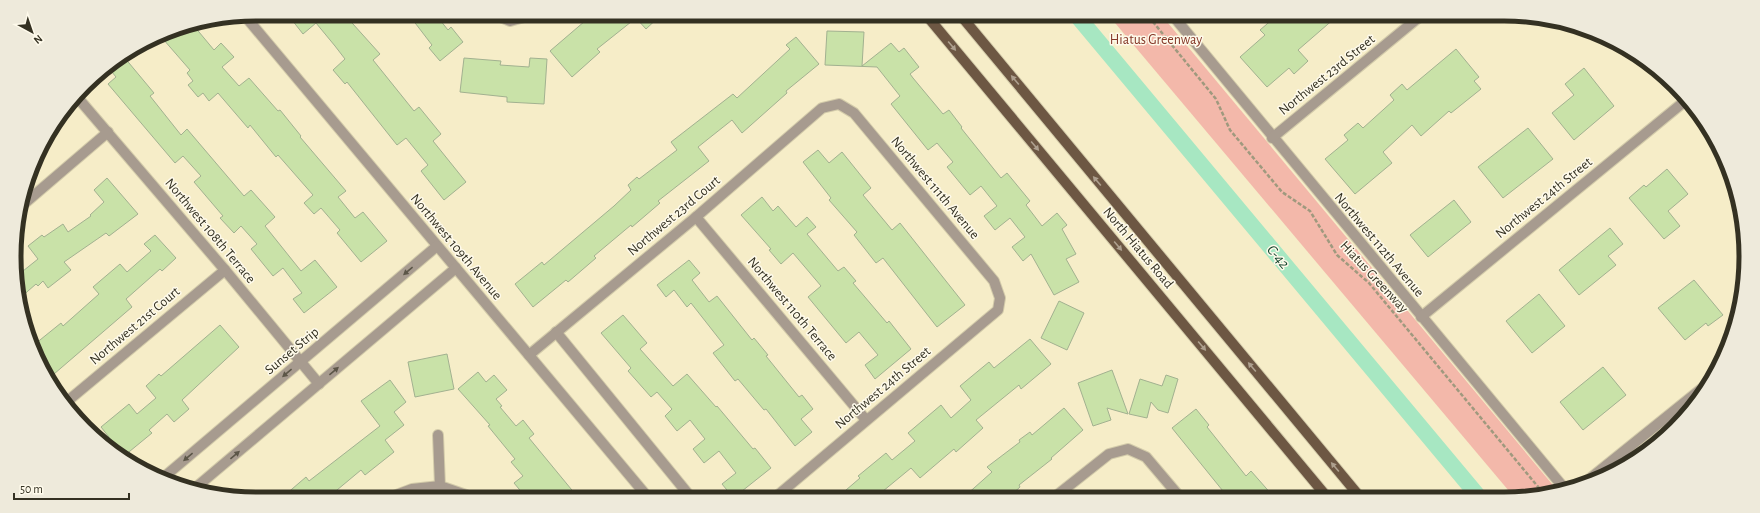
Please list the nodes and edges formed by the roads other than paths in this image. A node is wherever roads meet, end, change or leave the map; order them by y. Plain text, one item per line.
1 (250, 21) edge
2 (931, 21) edge
3 (966, 21) edge
4 (1177, 21) edge
5 (1414, 21) edge
6 (80, 100) edge
7 (1682, 103) edge
8 (839, 104) joint
9 (108, 132) junction
10 (1272, 138) junction
11 (28, 200) edge
12 (696, 217) junction
13 (437, 246) junction
14 (456, 268) junction
15 (224, 270) junction
16 (1000, 298) joint
17 (1421, 317) junction
18 (556, 332) junction
19 (529, 355) junction
20 (300, 362) junction
21 (319, 384) junction
22 (1693, 396) edge
23 (70, 399) edge
24 (866, 420) junction
25 (438, 435) dead end
26 (1600, 472) edge
27 (167, 474) edge
28 (199, 485) edge
29 (1561, 485) edge
30 (440, 486) junction
31 (404, 492) edge
32 (457, 492) edge
33 (643, 492) edge
34 (687, 492) edge
35 (783, 492) edge
36 (1061, 492) edge
37 (1177, 492) edge
38 (1324, 492) edge
39 (1356, 492) edge

1 - 13 street, Northwest 109th Avenue
2 -> 38 main road, North Hiatus Road
39 -> 3 main road, North Hiatus Road
4 - 10 street, Northwest 112th Avenue
5 - 10 street, Northwest 23rd Street
6 - 9 street, Northwest 108th Terrace
7 - 17 street, Northwest 24th Street
8 - 12 street, Northwest 23rd Court
8 - 16 street, Northwest 111th Avenue
9 - 11 street
9 - 15 street, Northwest 108th Terrace
10 - 17 street, Northwest 112th Avenue
12 - 18 street, Northwest 23rd Court
12 - 24 street, Northwest 110th Terrace
13 - 14 street, Northwest 109th Avenue
13 -> 20 street, Sunset Strip
14 - 19 street, Northwest 109th Avenue
21 -> 14 street
15 - 20 street, Northwest 108th Terrace
15 - 23 street, Northwest 21st Court
16 - 24 street, Northwest 24th Street
17 - 29 street, Northwest 112th Avenue
18 - 19 street, Northwest 23rd Court
18 - 34 street
19 - 33 street, Northwest 109th Avenue
20 - 21 street, Northwest 108th Terrace
20 -> 27 street, Sunset Strip
28 -> 21 street
22 - 26 street
24 - 35 street, Northwest 24th Street
25 - 30 street
30 - 31 street
30 - 32 street
36 - 37 street

